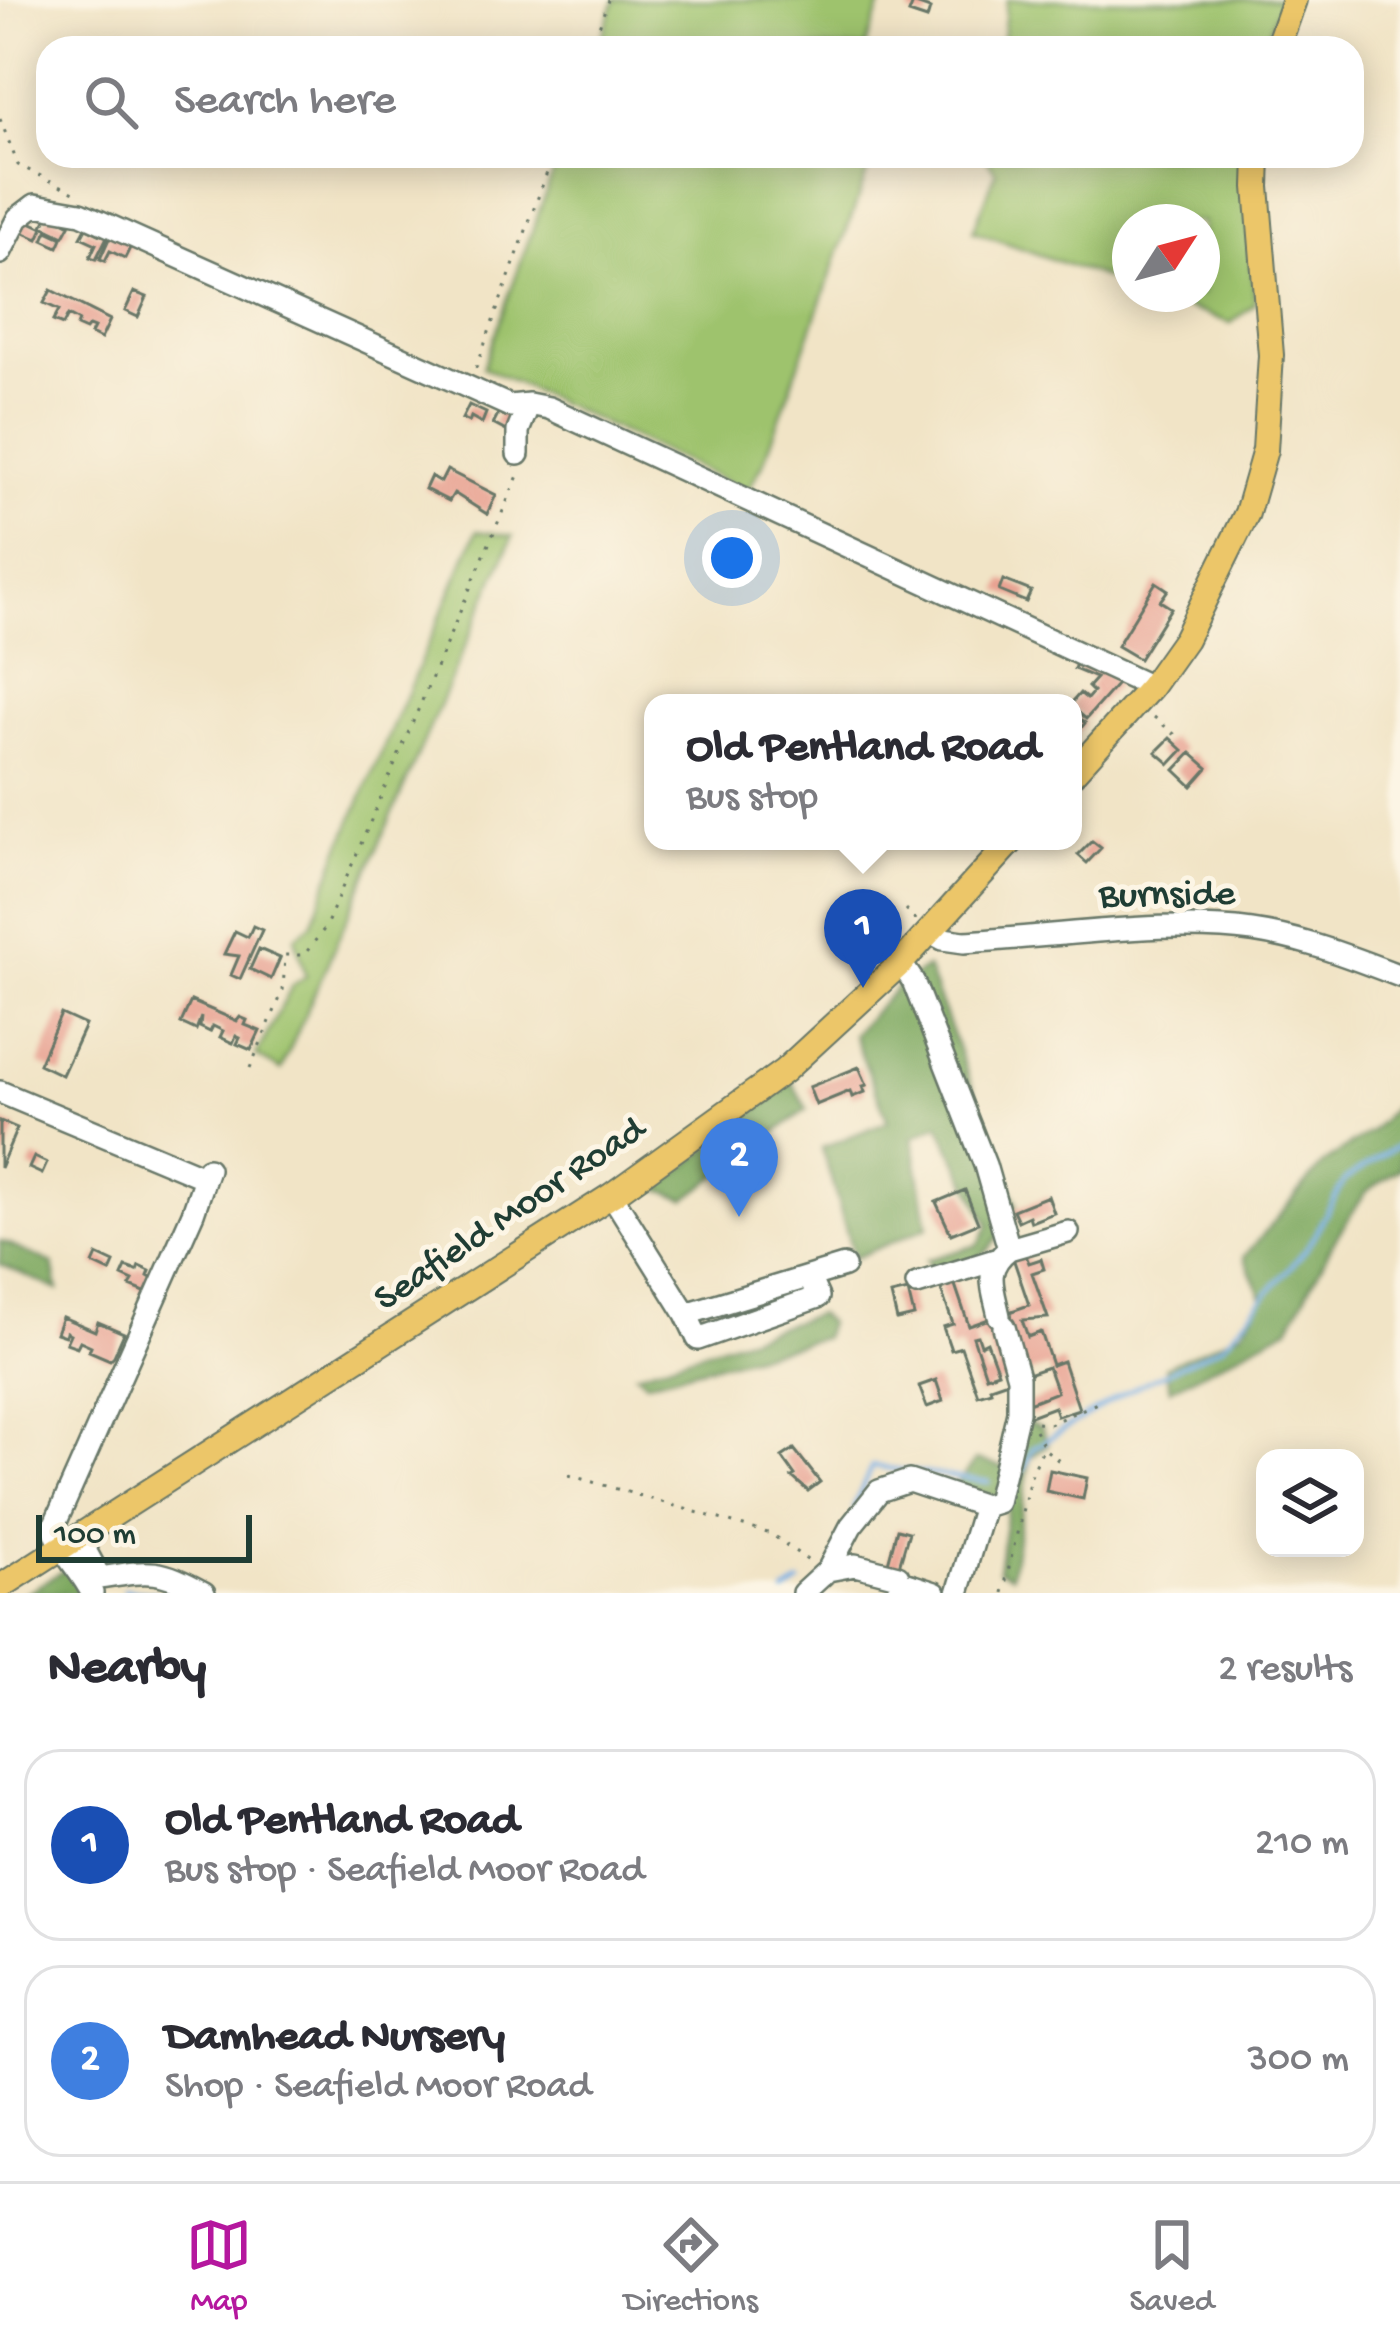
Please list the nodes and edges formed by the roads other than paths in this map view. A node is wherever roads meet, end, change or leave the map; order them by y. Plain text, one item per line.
1 (1294, 0) edge
2 (1281, 36) edge
3 (1258, 168) edge
4 (0, 254) edge
5 (529, 404) junction
6 (518, 454) road end
7 (1144, 695) junction
8 (1082, 763) edge
9 (1004, 850) edge
10 (930, 932) junction
11 (901, 963) junction
12 (1400, 976) edge
13 (0, 1092) edge
14 (612, 1195) junction
15 (1068, 1232) dead end
16 (1002, 1255) junction
17 (844, 1266) dead end
18 (917, 1284) dead end
19 (984, 1506) junction
20 (69, 1543) junction
21 (828, 1570) junction
22 (96, 1585) edge
23 (0, 1586) edge
24 (203, 1593) edge
25 (803, 1593) edge
26 (935, 1593) edge
27 (958, 1593) edge

1 - 2 main road
3 - 7 main road
4 - 5 street
5 - 6 street
5 - 7 street
7 - 8 main road
9 - 10 main road, Seafield Moor Road
10 - 11 main road, Seafield Moor Road
10 - 12 street, Burnside
11 - 14 main road, Seafield Moor Road
11 - 16 street
13 - 20 street
14 - 17 street
14 - 20 main road, Seafield Moor Road
15 - 16 street
16 - 18 street
16 - 19 street
19 - 21 street
19 - 27 street
20 - 22 street
20 - 23 main road, Seafield Moor Road
21 - 25 street
21 - 26 street
22 - 24 street

